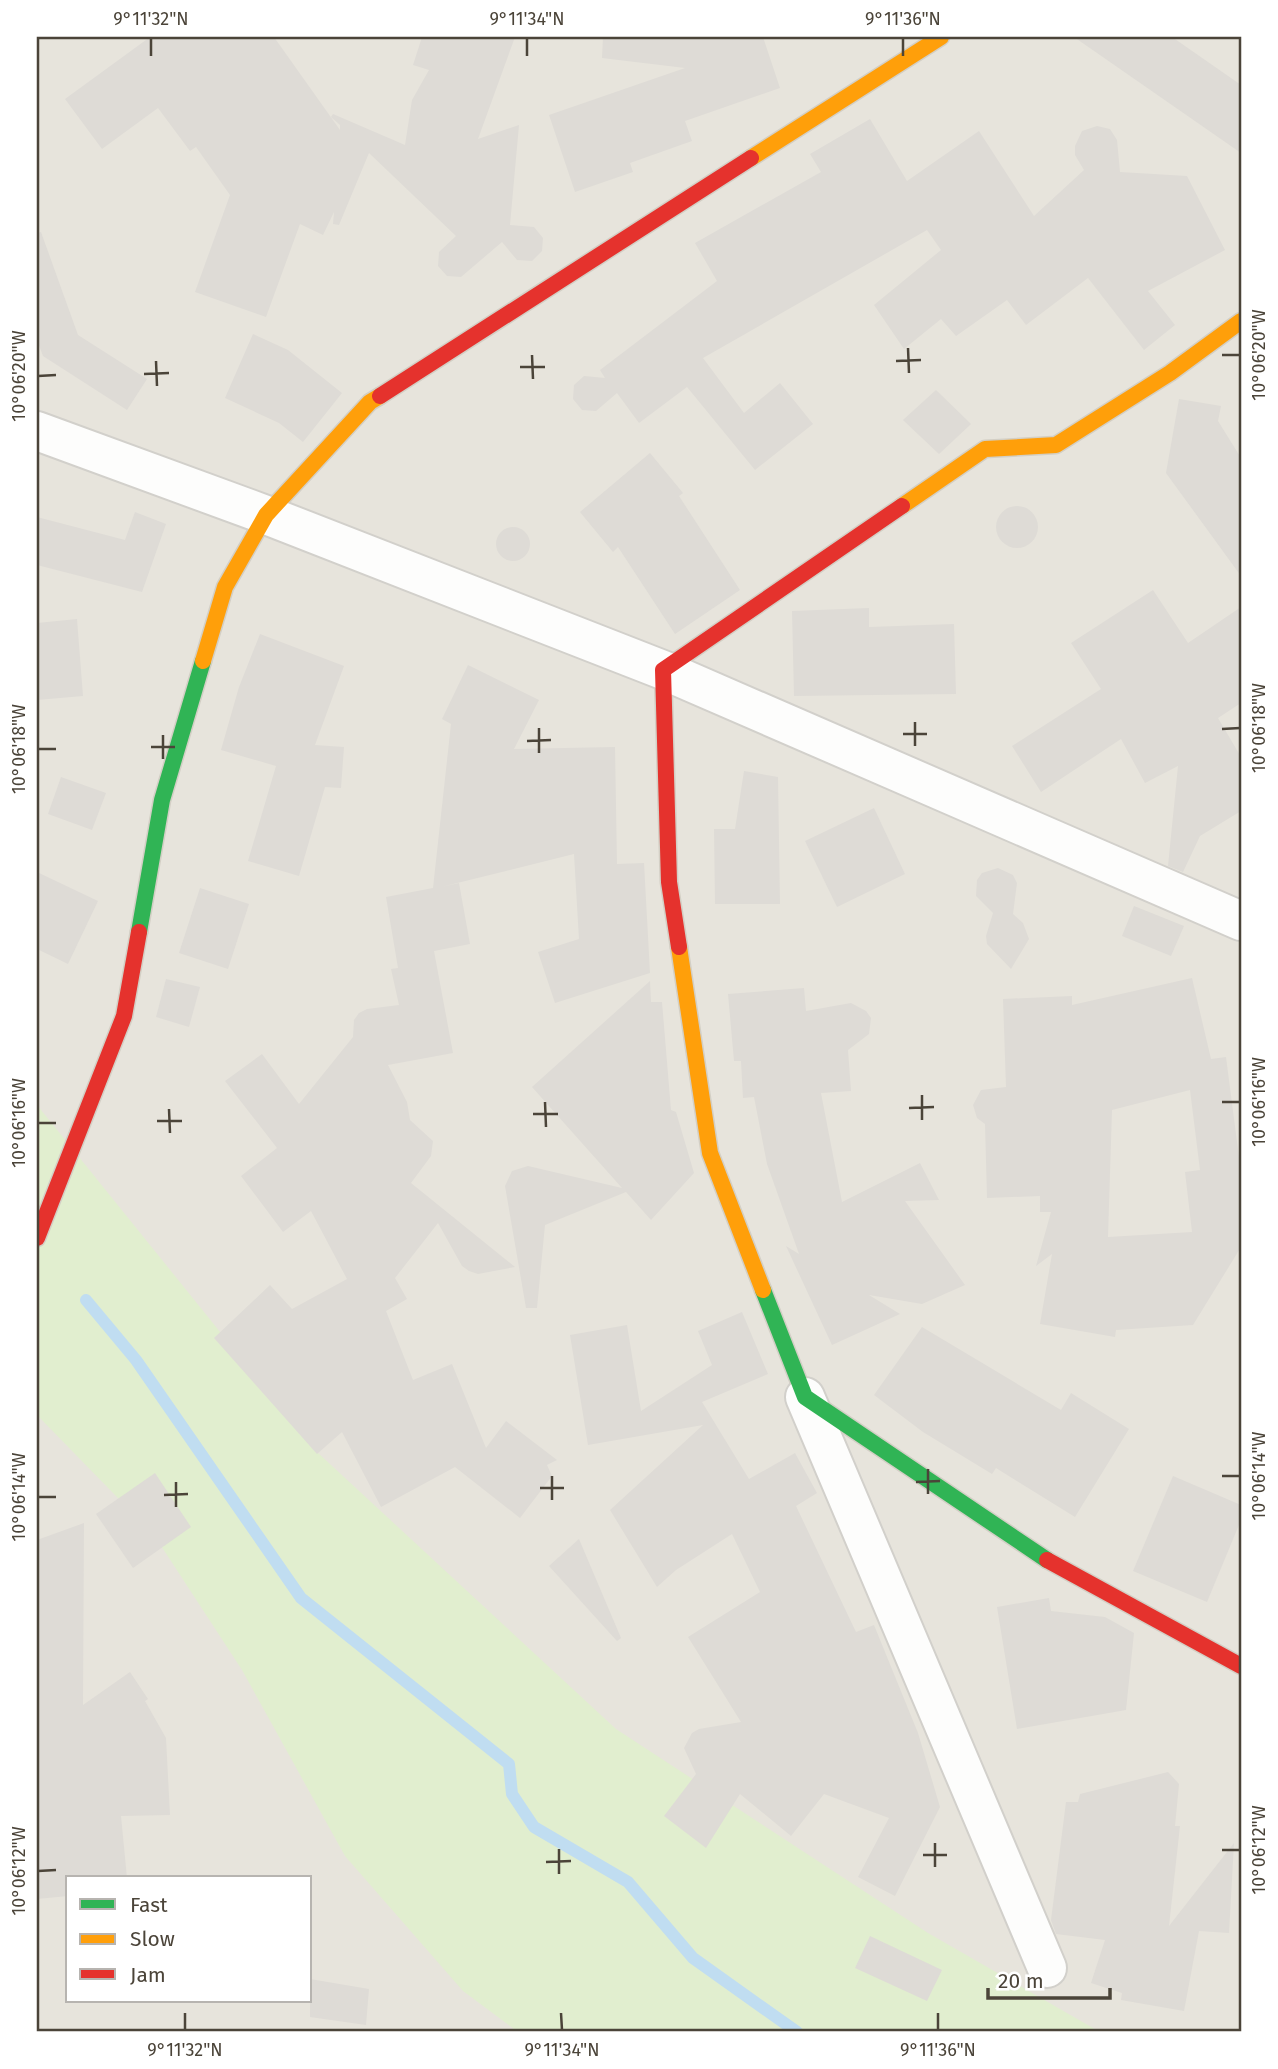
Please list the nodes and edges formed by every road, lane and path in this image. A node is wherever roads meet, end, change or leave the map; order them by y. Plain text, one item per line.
1 (941, 37) edge
2 (1241, 321) edge
3 (37, 431) edge
4 (266, 515) junction
5 (663, 670) junction
6 (1241, 921) edge
7 (37, 1238) edge
8 (805, 1397) junction
9 (1241, 1666) edge
10 (1047, 1968) dead end

1 - 4 street
2 - 5 street
3 - 4 street
4 - 5 street
4 - 7 street
5 - 6 street
5 - 8 street
8 - 9 street
8 - 10 street

